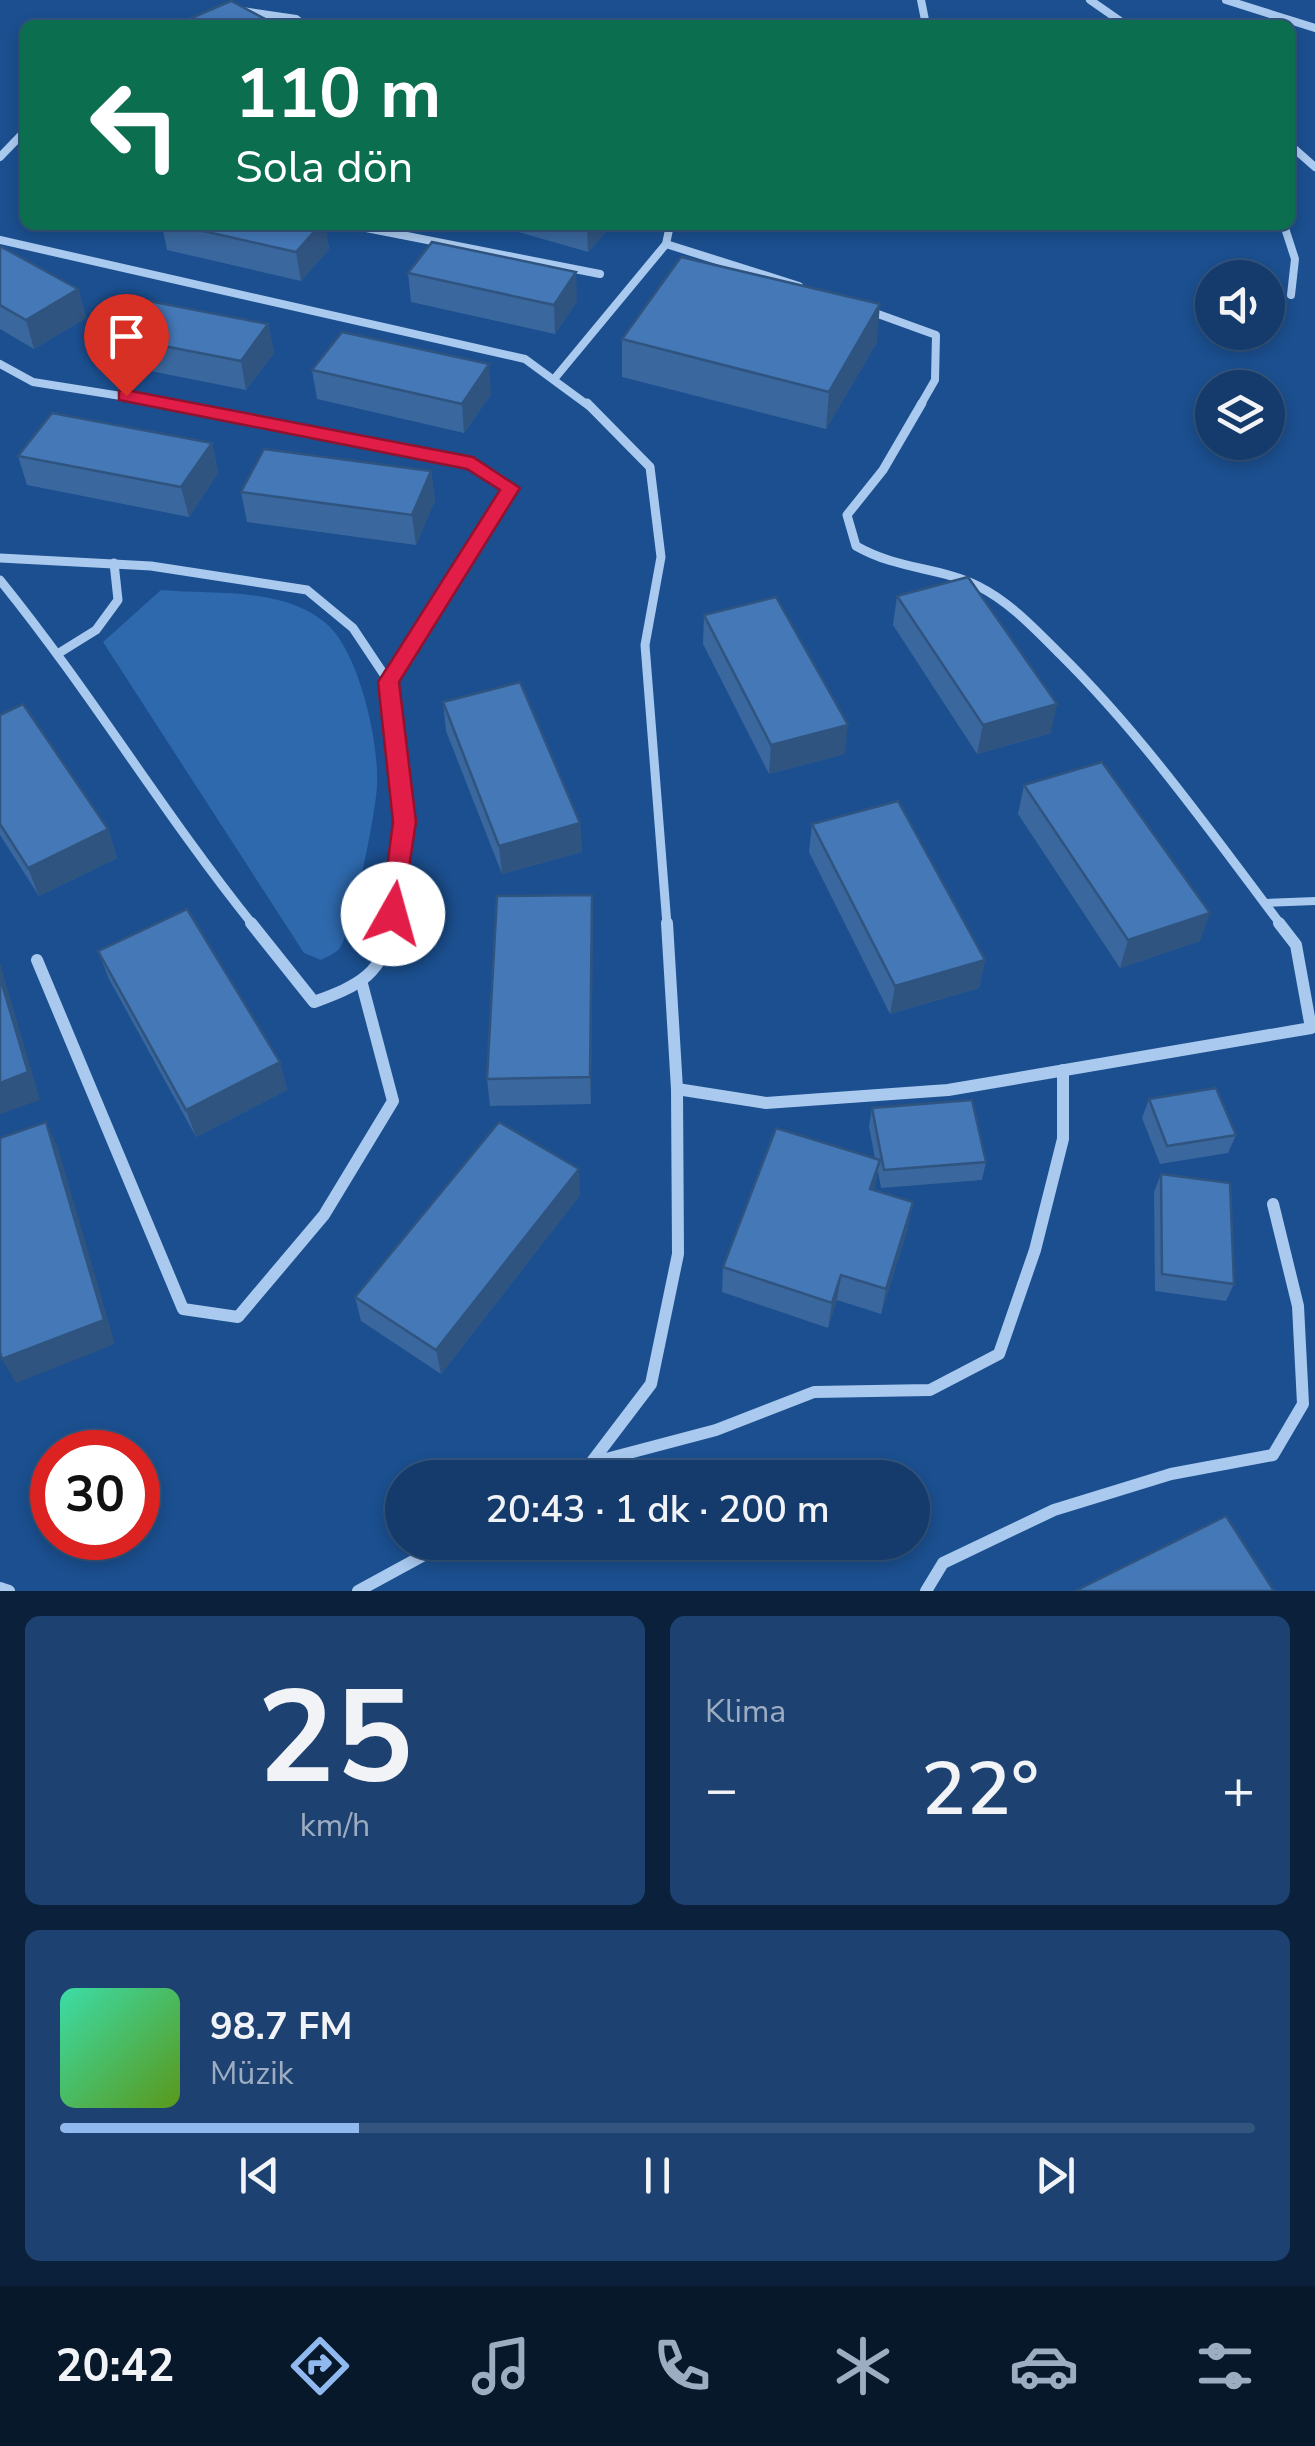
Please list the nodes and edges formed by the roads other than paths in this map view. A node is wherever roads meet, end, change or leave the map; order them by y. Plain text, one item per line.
1 (1090, 0) edge
2 (1226, 0) edge
3 (227, 13) edge
4 (289, 20) edge
5 (1119, 20) edge
6 (1290, 20) edge
7 (20, 136) edge
8 (1295, 149) edge
9 (0, 157) edge
10 (1315, 167) edge
11 (376, 230) edge
12 (669, 230) edge
13 (1286, 230) edge
14 (0, 240) edge
15 (666, 244) junction
16 (600, 274) dead end
17 (810, 290) edge
18 (1291, 295) dead end
19 (846, 303) edge
20 (0, 364) edge
21 (555, 378) junction
22 (0, 558) edge
23 (114, 563) junction
24 (0, 580) edge
25 (59, 652) junction
26 (388, 682) junction
27 (1315, 901) edge
28 (1265, 904) junction
29 (37, 960) dead end
30 (362, 984) junction
31 (1063, 1070) junction
32 (677, 1088) junction
33 (1274, 1204) dead end
34 (593, 1460) edge
35 (602, 1460) edge
36 (415, 1560) edge
37 (0, 1588) edge
38 (9, 1591) edge
39 (358, 1591) edge
40 (926, 1591) edge

1 - 5 street
2 - 6 street
3 - 4 street
7 - 9 street
8 - 10 street
11 - 16 street
12 - 15 street
13 - 18 street
14 - 21 street
15 - 17 street
15 - 21 street
19 - 28 street
20 - 26 street
21 - 32 street
22 - 23 street
23 - 25 street
23 - 26 street
24 - 25 street
25 - 30 street
26 - 30 street
27 - 28 lane
28 - 31 street
29 - 30 street
31 - 32 street
31 - 35 street
32 - 34 street
33 - 40 street
36 - 39 street
37 - 38 street

